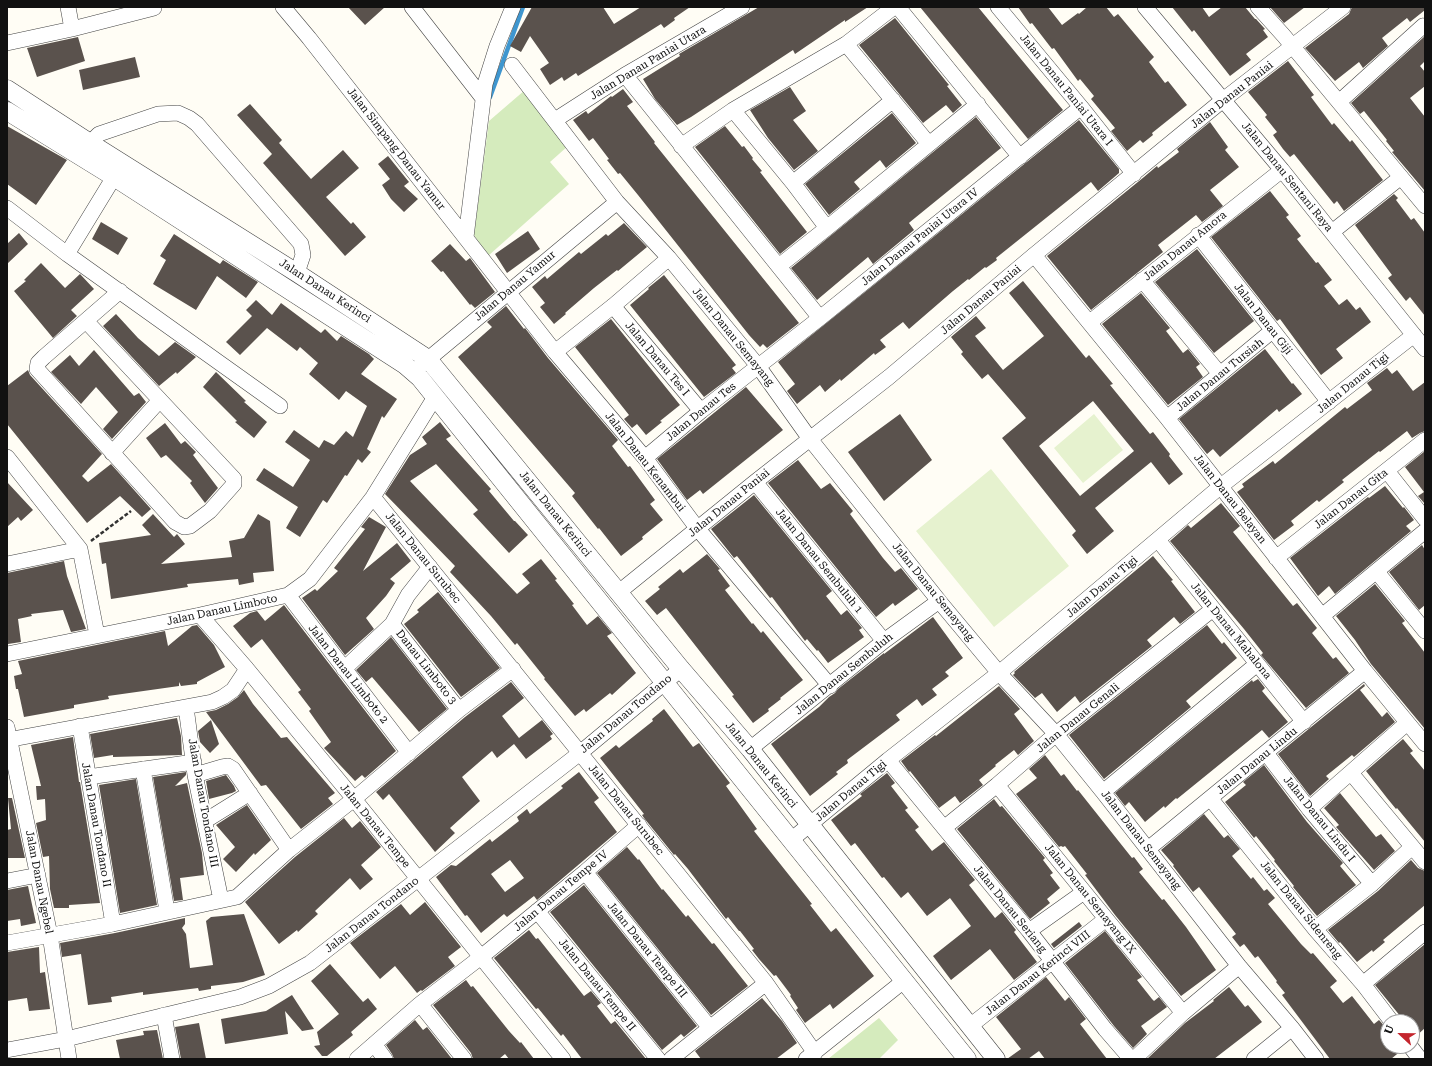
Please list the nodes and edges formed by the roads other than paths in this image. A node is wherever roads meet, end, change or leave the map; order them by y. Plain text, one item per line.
1 (68, 7) edge
2 (283, 7) edge
3 (412, 7) edge
4 (513, 7) edge
5 (742, 7) edge
6 (894, 7) edge
7 (898, 7) edge
8 (998, 7) edge
9 (1146, 7) edge
10 (1258, 7) edge
11 (1343, 7) edge
12 (154, 8) dead end
13 (1425, 27) edge
14 (72, 29) junction
15 (7, 43) edge
16 (846, 44) junction
17 (1293, 47) junction
18 (512, 65) dead end
19 (625, 75) junction
20 (7, 89) edge
21 (482, 97) junction
22 (893, 100) junction
23 (1223, 100) junction
24 (1339, 102) junction
25 (978, 104) junction
26 (1081, 107) junction
27 (734, 110) junction
28 (7, 111) edge
29 (555, 120) junction
30 (929, 144) junction
31 (681, 146) junction
32 (85, 150) junction
33 (1020, 157) junction
34 (1282, 170) junction
35 (1134, 174) junction
36 (114, 177) junction
37 (1401, 177) junction
38 (793, 183) junction
39 (617, 202) junction
40 (1425, 206) edge
41 (7, 208) edge
42 (827, 228) junction
43 (1332, 232) junction
44 (1198, 235) junction
45 (466, 237) junction
46 (67, 254) junction
47 (1034, 255) junction
48 (669, 258) junction
49 (779, 266) junction
50 (297, 273) junction
51 (1142, 280) junction
52 (120, 291) junction
53 (508, 292) junction
54 (613, 306) junction
55 (820, 318) junction
56 (86, 321) junction
57 (1090, 322) junction
58 (1272, 331) junction
59 (1414, 335) junction
60 (1425, 349) edge
61 (555, 352) junction
62 (428, 359) junction
63 (758, 366) junction
64 (413, 372) junction
65 (1220, 374) junction
66 (435, 397) junction
67 (160, 400) junction
68 (1329, 402) junction
69 (280, 406) dead end
70 (701, 411) junction
71 (1167, 418) junction
72 (810, 439) junction
73 (1425, 440) edge
74 (112, 453) junction
75 (7, 457) edge
76 (645, 458) junction
77 (1387, 471) junction
78 (755, 482) junction
79 (1221, 486) junction
80 (373, 497) junction
81 (1425, 519) edge
82 (697, 528) junction
83 (1425, 531) edge
84 (1158, 540) junction
85 (80, 549) junction
86 (1276, 558) junction
87 (7, 564) edge
88 (430, 567) junction
89 (1376, 572) junction
90 (619, 592) junction
91 (288, 595) junction
92 (940, 601) junction
93 (1212, 609) junction
94 (200, 615) junction
95 (1322, 616) junction
96 (392, 624) junction
97 (1425, 631) edge
98 (97, 635) junction
99 (884, 641) junction
100 (7, 654) edge
101 (1257, 664) junction
102 (344, 669) junction
103 (513, 669) junction
104 (681, 669) junction
105 (247, 670) junction
106 (1365, 672) junction
107 (999, 673) junction
108 (665, 682) junction
109 (830, 686) junction
110 (186, 707) junction
111 (459, 710) junction
112 (1304, 722) junction
113 (1407, 723) junction
114 (80, 726) junction
115 (1056, 734) junction
116 (8, 735) edge
117 (1425, 744) edge
118 (750, 749) junction
119 (409, 753) junction
120 (580, 753) junction
121 (1266, 753) junction
122 (888, 760) junction
123 (143, 769) junction
124 (195, 769) junction
125 (1351, 773) junction
126 (88, 777) junction
127 (998, 785) junction
128 (1103, 792) junction
129 (250, 793) junction
130 (1210, 798) junction
131 (354, 799) junction
132 (1309, 809) junction
133 (205, 820) junction
134 (639, 825) junction
135 (809, 825) junction
136 (944, 828) junction
137 (791, 840) junction
138 (1412, 847) junction
139 (1148, 849) junction
140 (289, 850) junction
141 (1425, 862) edge
142 (585, 872) junction
143 (38, 874) junction
144 (418, 879) junction
145 (7, 881) edge
146 (1372, 884) junction
147 (1084, 892) junction
148 (221, 900) junction
149 (167, 911) junction
150 (537, 911) junction
151 (1106, 919) junction
152 (113, 924) junction
153 (1315, 929) junction
154 (1029, 932) junction
155 (1425, 932) edge
156 (50, 935) junction
157 (7, 943) edge
158 (481, 957) junction
159 (1052, 962) junction
160 (1239, 966) junction
161 (905, 980) junction
162 (766, 983) junction
163 (1363, 984) junction
164 (420, 1004) junction
165 (1183, 1013) junction
166 (1386, 1014) edge
167 (164, 1015) junction
168 (970, 1026) junction
169 (710, 1028) junction
170 (1292, 1028) junction
171 (66, 1039) junction
172 (374, 1044) junction
173 (7, 1050) edge
174 (810, 1056) edge
175 (69, 1059) edge
176 (172, 1059) edge
177 (357, 1059) edge
178 (385, 1059) edge
179 (464, 1059) edge
180 (563, 1059) edge
181 (658, 1059) edge
182 (671, 1059) edge
183 (967, 1059) edge
184 (996, 1059) edge
185 (1131, 1059) edge
186 (1134, 1059) edge
187 (1254, 1059) edge
188 (1316, 1059) edge

1 - 14 street
2 - 45 street, Jalan Simpang Danau Yamur
3 - 21 street
4 - 21 street
5 - 19 street, Jalan Danau Paniai Utara
6 - 16 street
7 - 25 street
8 - 26 street, Jalan Danau Paniai Utara I
9 - 23 street, Jalan Danau Sentani Raya
10 - 17 street
11 - 17 street, Jalan Danau Paniai
12 - 14 street
13 - 24 street
14 - 15 street
16 - 22 street
16 - 27 street
17 - 23 street, Jalan Danau Paniai
17 - 24 street
18 - 29 street, Jalan Danau Semayang
19 - 29 street, Jalan Danau Paniai Utara
19 - 31 street
20 - 32 street, Jalan Danau Kerinci
21 - 45 street
22 - 30 street
22 - 38 street
23 - 34 street, Jalan Danau Sentani Raya
23 - 35 street, Jalan Danau Paniai
24 - 37 street
25 - 30 street
25 - 33 street
26 - 33 street, Jalan Danau Paniai Utara IV
26 - 35 street, Jalan Danau Paniai Utara I
27 - 31 street
27 - 38 street
28 - 32 street, Jalan Danau Kerinci
29 - 39 street, Jalan Danau Semayang
30 - 42 street
31 - 49 street
32 - 36 street, Jalan Danau Kerinci
32 - 50 street, Jalan Danau Kerinci
32 - 50 street
33 - 55 street, Jalan Danau Paniai Utara IV
34 - 43 street, Jalan Danau Sentani Raya
34 - 44 street, Jalan Danau Amora
35 - 47 street, Jalan Danau Paniai
36 - 46 street
36 - 64 street, Jalan Danau Kerinci
37 - 40 street
37 - 43 street
38 - 42 street
39 - 48 street, Jalan Danau Semayang
39 - 53 street, Jalan Danau Yamur
41 - 46 street
42 - 49 street
43 - 59 street, Jalan Danau Sentani Raya
44 - 51 street, Jalan Danau Amora
44 - 58 street, Jalan Danau Giji
45 - 53 street, Jalan Simpang Danau Yamur
46 - 52 street
47 - 57 street, Jalan Danau Belayan
47 - 72 street, Jalan Danau Paniai
48 - 54 street
48 - 63 street, Jalan Danau Semayang
49 - 55 street
50 - 62 street, Jalan Danau Kerinci
51 - 57 street, Jalan Danau Amora
51 - 65 street
52 - 56 street
52 - 69 street
53 - 61 street, Jalan Danau Kenambui
53 - 62 street, Jalan Danau Yamur
54 - 61 street
54 - 70 street, Jalan Danau Tes I
55 - 63 street, Jalan Danau Paniai Utara IV
56 - 67 street
56 - 74 street
57 - 71 street, Jalan Danau Belayan
58 - 65 street, Jalan Danau Tursiah
58 - 68 street, Jalan Danau Giji
59 - 60 street, Jalan Danau Sentani Raya
59 - 68 street, Jalan Danau Tigi
61 - 76 street, Jalan Danau Kenambui
62 - 64 street, Jalan Danau Yamur
62 - 90 street, Jalan Danau Kerinci
63 - 70 street, Jalan Danau Tes
63 - 72 street, Jalan Danau Semayang
64 - 66 street, Jalan Danau Kerinci
65 - 71 street, Jalan Danau Tursiah
66 - 80 street, Jalan Danau Limboto
66 - 108 street, Jalan Danau Kerinci
67 - 74 street
67 - 74 street
68 - 79 street, Jalan Danau Tigi
70 - 76 street, Jalan Danau Tes
71 - 79 street, Jalan Danau Belayan
72 - 78 street, Jalan Danau Paniai
72 - 92 street, Jalan Danau Semayang
73 - 77 street, Jalan Danau Gita
75 - 85 street
76 - 82 street, Jalan Danau Kenambui
77 - 81 street
77 - 86 street, Jalan Danau Gita
78 - 82 street, Jalan Danau Paniai
78 - 99 street, Jalan Danau Sembuluh 1
79 - 84 street, Jalan Danau Tigi
79 - 86 street, Jalan Danau Belayan
80 - 88 street, Jalan Danau Surubec
80 - 91 street, Jalan Danau Limboto
82 - 90 street, Jalan Danau Paniai
82 - 109 street, Jalan Danau Kenambui
83 - 89 street
84 - 93 street, Jalan Danau Mahalona
84 - 107 street, Jalan Danau Tigi
85 - 87 street
85 - 98 street
86 - 95 street, Jalan Danau Belayan
88 - 96 street
88 - 103 street, Jalan Danau Surubec
89 - 95 street
89 - 97 street
90 - 104 street, Jalan Danau Kerinci
91 - 94 street, Jalan Danau Limboto
91 - 102 street, Jalan Danau Limboto 2
92 - 99 street, Jalan Danau Sembuluh
92 - 107 street, Jalan Danau Semayang
93 - 101 street, Jalan Danau Mahalona
93 - 115 street, Jalan Danau Genali
94 - 98 street, Jalan Danau Limboto
94 - 105 street, Jalan Danau Tempe
95 - 106 street, Jalan Danau Belayan
96 - 102 street
96 - 111 street, Danau Limboto 3
98 - 100 street, Jalan Danau Limboto
99 - 109 street, Jalan Danau Sembuluh
101 - 112 street, Jalan Danau Mahalona
101 - 128 street
102 - 119 street, Jalan Danau Limboto 2
103 - 111 street
103 - 120 street, Jalan Danau Surubec
104 - 108 street, Jalan Danau Tondano
104 - 118 street, Jalan Danau Kerinci
105 - 110 street
105 - 131 street, Jalan Danau Tempe
106 - 112 street, Jalan Danau Lindu
106 - 113 street, Jalan Danau Belayan
107 - 115 street, Jalan Danau Semayang
107 - 122 street, Jalan Danau Tigi
108 - 120 street, Jalan Danau Tondano
108 - 137 street, Jalan Danau Kerinci
109 - 118 street, Jalan Danau Sembuluh
110 - 114 street
110 - 124 street, Jalan Danau Tondano III
111 - 119 street
112 - 121 street, Jalan Danau Lindu
113 - 117 street, Jalan Danau Belayan
113 - 125 street
114 - 116 street
114 - 126 street, Jalan Danau Tondano II
115 - 127 street, Jalan Danau Genali
115 - 128 street, Jalan Danau Semayang
116 - 143 street, Jalan Danau Ngebel
118 - 135 street, Jalan Danau Kerinci
119 - 131 street
120 - 134 street, Jalan Danau Surubec
120 - 144 street, Jalan Danau Tondano
121 - 130 street, Jalan Danau Lindu
121 - 132 street, Jalan Danau Lindu I
122 - 135 street, Jalan Danau Tigi
122 - 136 street, Jalan Danau Seriang
123 - 124 street
123 - 126 street
123 - 149 street
124 - 129 street
124 - 133 street, Jalan Danau Tondano III
125 - 132 street
125 - 138 street
126 - 152 street, Jalan Danau Tondano II
127 - 136 street, Jalan Danau Genali
127 - 147 street, Jalan Danau Semayang IX
128 - 139 street, Jalan Danau Semayang
129 - 133 street
129 - 140 street
130 - 139 street, Jalan Danau Lindu
130 - 153 street, Jalan Danau Sidenreng
131 - 140 street
131 - 144 street, Jalan Danau Tempe
132 - 146 street, Jalan Danau Lindu I
133 - 148 street, Jalan Danau Tondano III
134 - 142 street, Jalan Danau Tempe IV
134 - 162 street, Jalan Danau Surubec
135 - 137 street, Jalan Danau Tigi
135 - 168 street, Jalan Danau Kerinci
136 - 154 street, Jalan Danau Seriang
137 - 161 street, Jalan Danau Kerinci
138 - 141 street
138 - 146 street
139 - 160 street, Jalan Danau Semayang
140 - 148 street
142 - 150 street, Jalan Danau Tempe IV
142 - 169 street, Jalan Danau Tempe III
143 - 145 street
143 - 156 street, Jalan Danau Ngebel
144 - 158 street, Jalan Danau Tempe
144 - 167 street, Jalan Danau Tondano
146 - 153 street
147 - 151 street, Jalan Danau Semayang IX
147 - 154 street
148 - 149 street
149 - 152 street
150 - 158 street, Jalan Danau Tempe IV
150 - 181 street, Jalan Danau Tempe II
151 - 159 street, Jalan Danau Kerinci VIII
151 - 165 street, Jalan Danau Semayang IX
152 - 156 street
153 - 163 street, Jalan Danau Sidenreng
154 - 159 street, Jalan Danau Seriang
155 - 163 street
156 - 157 street
156 - 171 street, Jalan Danau Ngebel
158 - 164 street, Jalan Danau Tempe IV
158 - 180 street, Jalan Danau Tempe
159 - 168 street, Jalan Danau Kerinci VIII
159 - 185 street, Jalan Danau Seriang
160 - 165 street
160 - 170 street, Jalan Danau Semayang
161 - 174 street
161 - 183 street, Jalan Danau Kerinci
162 - 169 street
162 - 174 street, Jalan Danau Surubec
163 - 166 street, Jalan Danau Sidenreng
164 - 172 street, Jalan Danau Tempe IV
164 - 179 street
165 - 186 street
167 - 171 street, Jalan Danau Tondano
167 - 176 street
168 - 184 street, Jalan Danau Kerinci
169 - 182 street
170 - 187 street
170 - 188 street, Jalan Danau Semayang
171 - 173 street, Jalan Danau Tondano
171 - 175 street, Jalan Danau Ngebel
172 - 177 street, Jalan Danau Tempe IV
172 - 178 street

